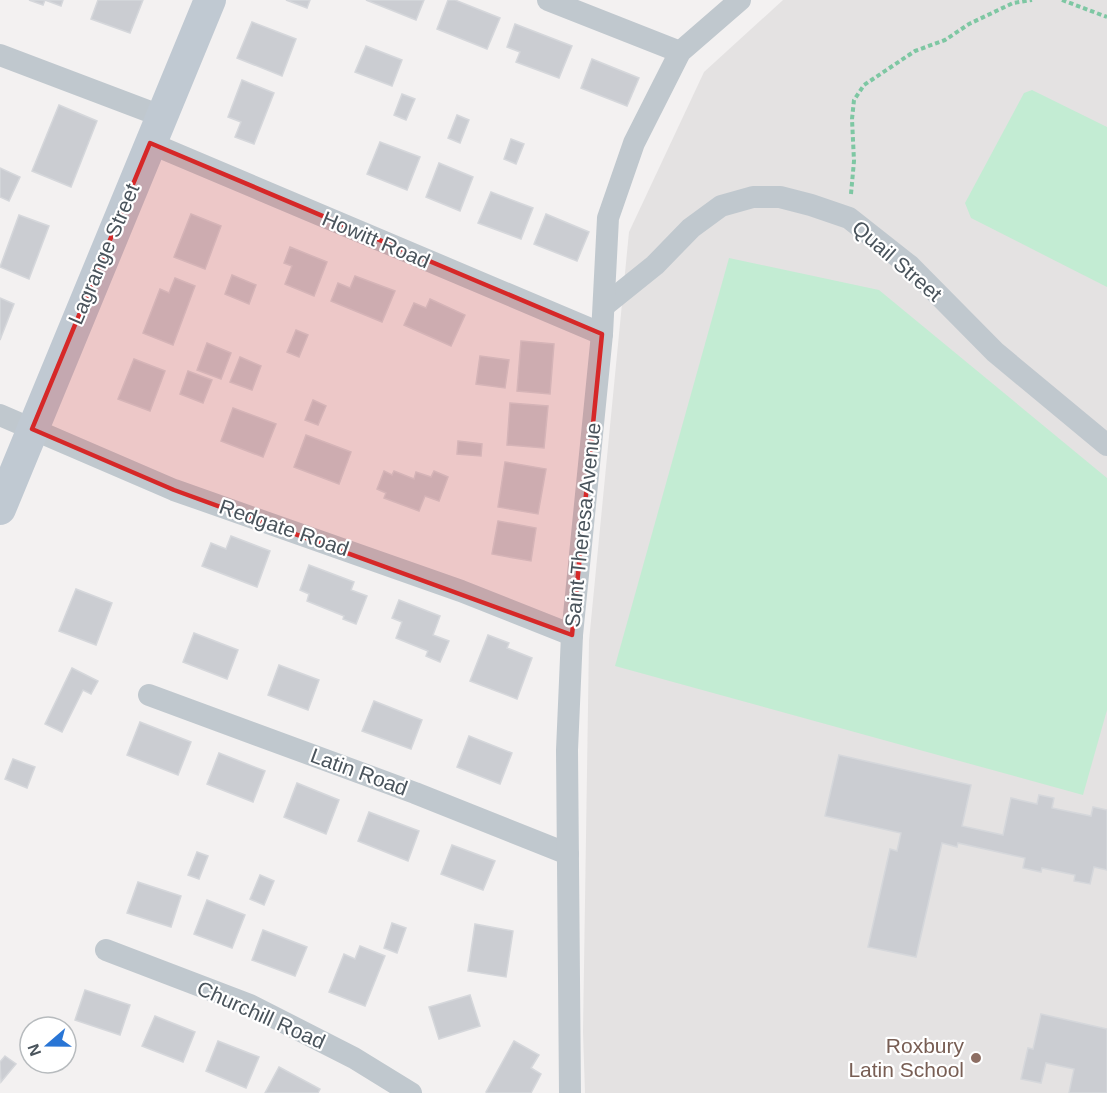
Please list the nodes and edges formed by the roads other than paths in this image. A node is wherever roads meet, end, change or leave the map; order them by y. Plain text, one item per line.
1 (210, 0) edge
2 (548, 0) edge
3 (740, 0) edge
4 (680, 52) junction
5 (0, 55) edge
6 (156, 130) junction
7 (604, 306) junction
8 (602, 334) junction
9 (0, 416) edge
10 (32, 429) junction
11 (1107, 445) edge
12 (0, 509) edge
13 (572, 635) junction
14 (149, 695) dead end
15 (567, 854) junction
16 (106, 950) dead end
17 (411, 1093) edge
18 (570, 1093) edge

1 - 6 main road, Lagrange Street
2 - 4 street
3 - 4 street, Saint Theresa Avenue
4 - 7 street, Saint Theresa Avenue
5 - 6 street, Howitt Road
6 - 8 street, Howitt Road
6 - 10 main road, Lagrange Street
7 - 8 street, Saint Theresa Avenue
7 - 11 street, Quail Street
8 - 13 street, Saint Theresa Avenue
9 - 10 street, Redgate Road
10 - 12 main road, Lagrange Street
10 - 13 street, Redgate Road
13 - 15 street, Saint Theresa Avenue
14 - 15 street, Latin Road
15 - 18 street, Saint Theresa Avenue
16 - 17 street, Churchill Road

